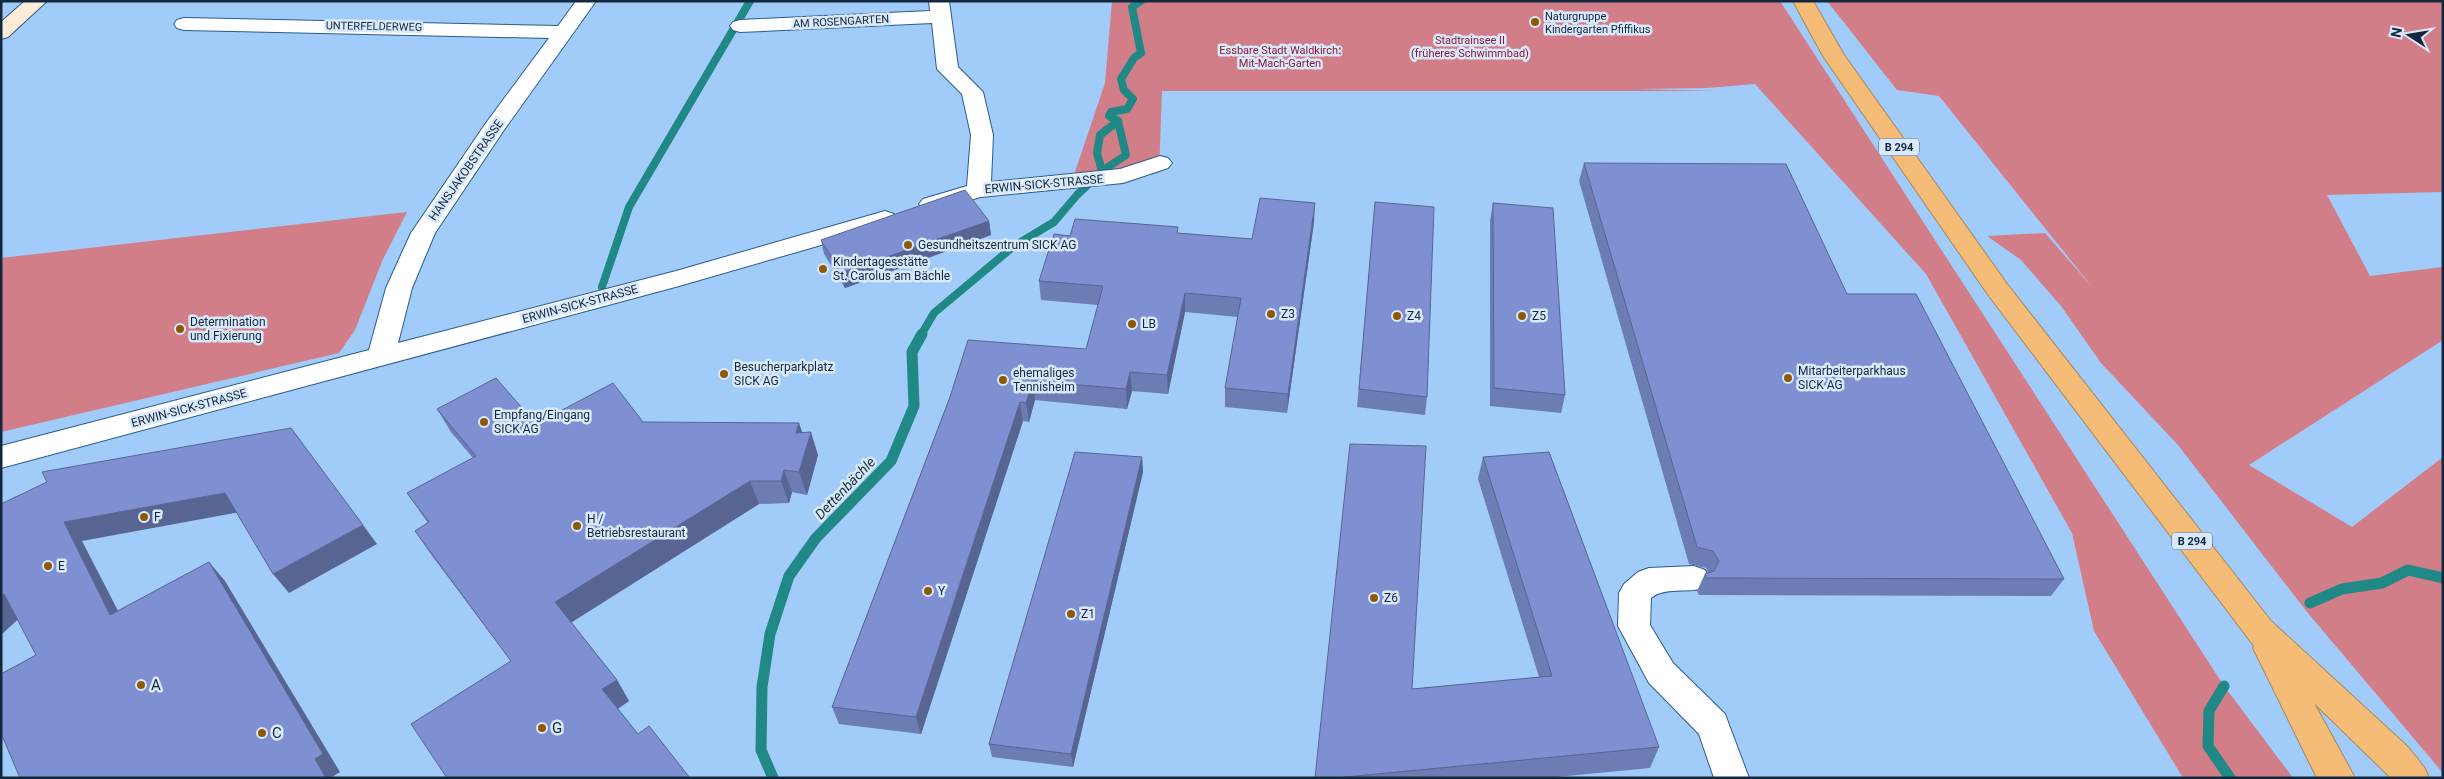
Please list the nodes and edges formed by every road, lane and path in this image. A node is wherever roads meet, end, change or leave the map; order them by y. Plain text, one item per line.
1 (37, 1) edge
2 (586, 1) edge
3 (1803, 1) edge
4 (941, 9) edge
5 (184, 24) dead end
6 (740, 26) dead end
7 (564, 32) junction
8 (1, 33) edge
9 (1160, 163) dead end
10 (979, 190) junction
11 (381, 356) junction
12 (1, 456) edge
13 (1694, 579) dead end
14 (2260, 631) junction
15 (1732, 778) edge
16 (2338, 778) edge
17 (2412, 778) edge

1 - 8 street
2 - 7 street, HANSJAKOBSTRASSE
3 - 14 highway, B 294
4 - 6 street, AM ROSENGARTEN
4 - 10 street, AM ROSENGARTEN
5 - 7 street, UNTERFELDERWEG
7 - 11 street, HANSJAKOBSTRASSE
9 - 10 street, ERWIN-SICK-STRASSE
10 - 11 street, ERWIN-SICK-STRASSE
11 - 12 street, ERWIN-SICK-STRASSE
13 - 15 street
14 - 16 highway, B 294
14 - 17 highway, B 294

